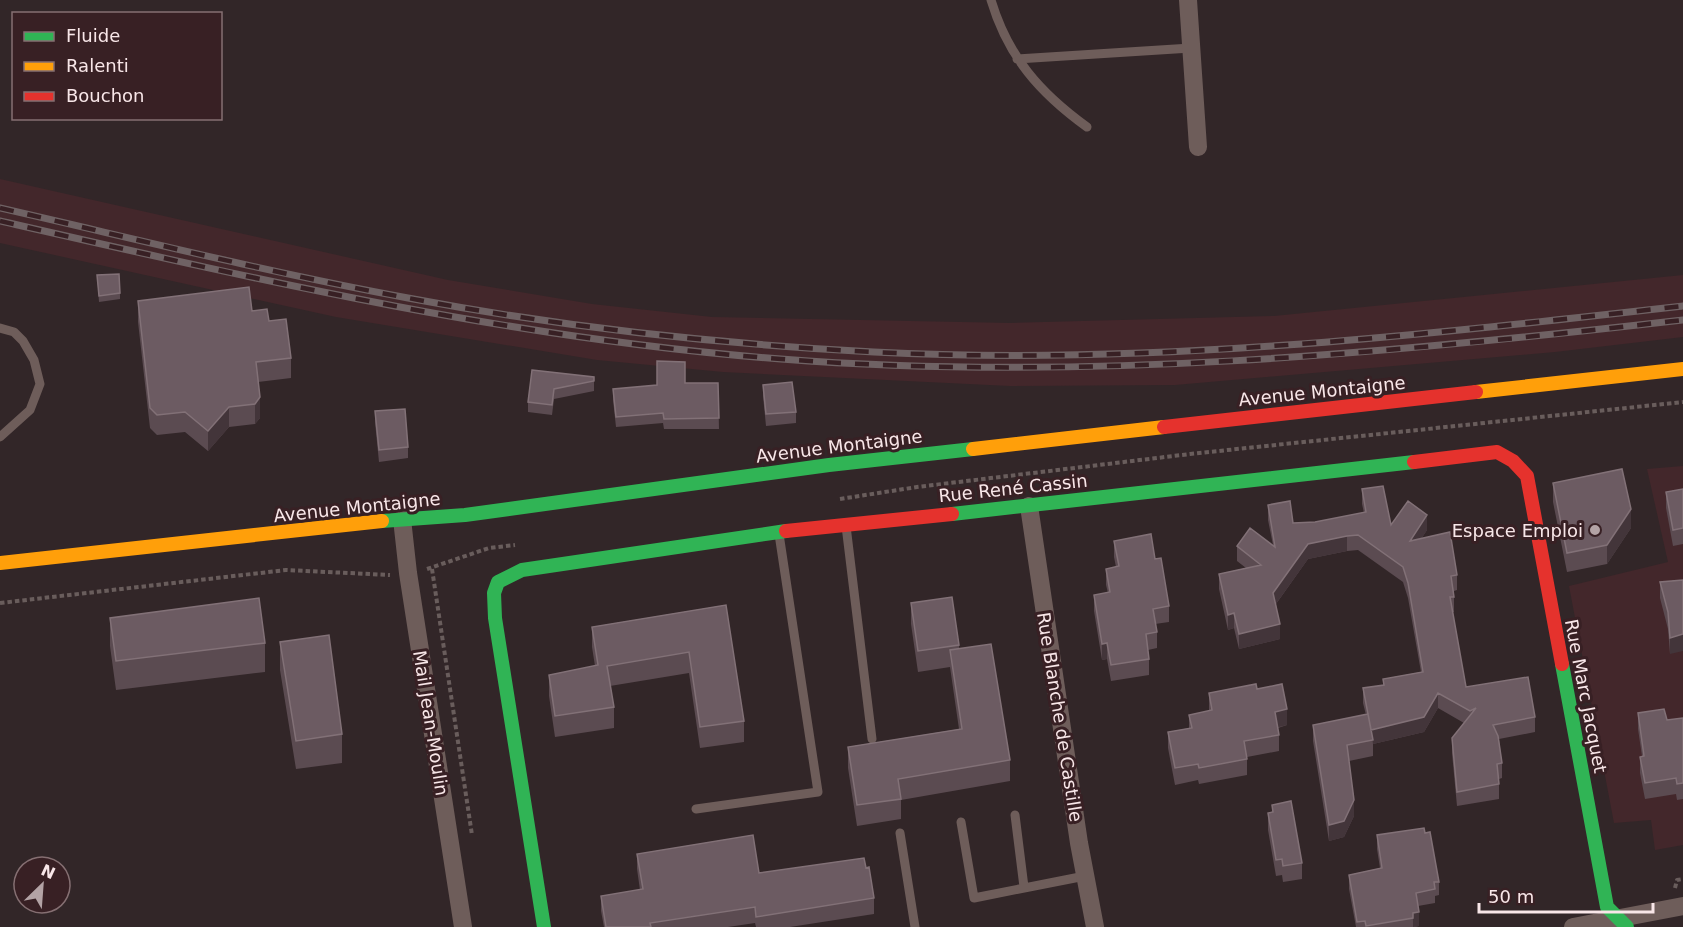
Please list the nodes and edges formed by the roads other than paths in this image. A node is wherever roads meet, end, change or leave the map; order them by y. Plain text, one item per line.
1 (991, 0) edge
2 (1188, 0) edge
3 (1191, 48) junction
4 (1017, 58) junction
5 (1087, 128) dead end
6 (1198, 147) dead end
7 (0, 328) edge
8 (1683, 369) edge
9 (0, 437) edge
10 (1527, 476) joint
11 (1029, 506) junction
12 (402, 519) junction
13 (845, 524) junction
14 (779, 531) junction
15 (0, 563) edge
16 (872, 740) dead end
17 (696, 809) dead end
18 (1015, 816) dead end
19 (961, 822) dead end
20 (900, 833) dead end
21 (1085, 876) junction
22 (1024, 887) junction
23 (1683, 906) edge
24 (1622, 923) edge
25 (463, 927) edge
26 (544, 927) edge
27 (915, 927) edge
28 (1095, 927) edge
29 (1573, 927) edge

1 - 4 lane
2 - 3 street
3 - 4 lane
3 - 6 street
4 - 5 lane
7 - 9 lane
8 - 12 street, Avenue Montaigne
10 - 11 street, Rue René Cassin
10 - 24 street, Rue Marc Jacquet
11 - 13 street, Rue René Cassin
11 - 21 street, Rue Blanche de Castille
12 - 15 street, Avenue Montaigne
12 - 25 street, Mail Jean-Moulin
13 - 14 street, Rue René Cassin
13 - 16 lane
14 - 17 lane
14 - 26 street, Rue René Cassin
18 - 22 lane
19 - 22 lane
20 - 27 lane
21 - 22 lane
21 - 28 street, Rue Blanche de Castille
23 - 24 street
24 - 29 street

